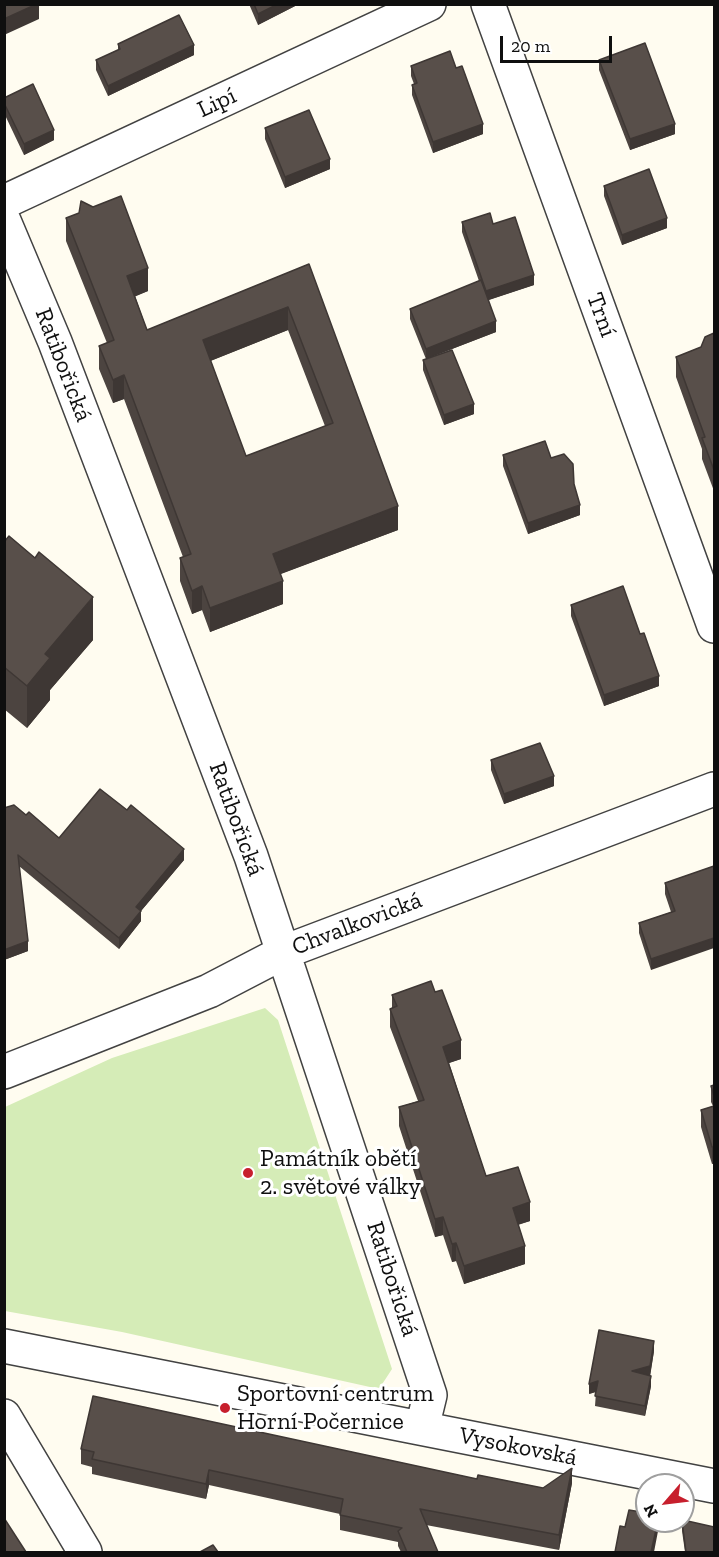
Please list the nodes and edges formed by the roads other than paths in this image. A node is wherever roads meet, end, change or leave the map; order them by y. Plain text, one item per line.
1 (429, 4) edge
2 (488, 4) edge
3 (4, 202) edge
4 (4, 220) edge
5 (714, 626) edge
6 (714, 789) edge
7 (284, 952) junction
8 (4, 1072) edge
9 (4, 1346) edge
10 (4, 1416) edge
11 (422, 1428) junction
12 (714, 1486) edge
13 (85, 1552) edge

1 - 3 street, Lipí
2 - 5 street, Trní
4 - 7 street, Ratibořická
6 - 7 street, Chvalkovická
7 - 8 street, Chvalkovická
7 - 11 street, Ratibořická
9 - 11 street, Vysokovská
10 - 13 street
11 - 12 street, Vysokovská

